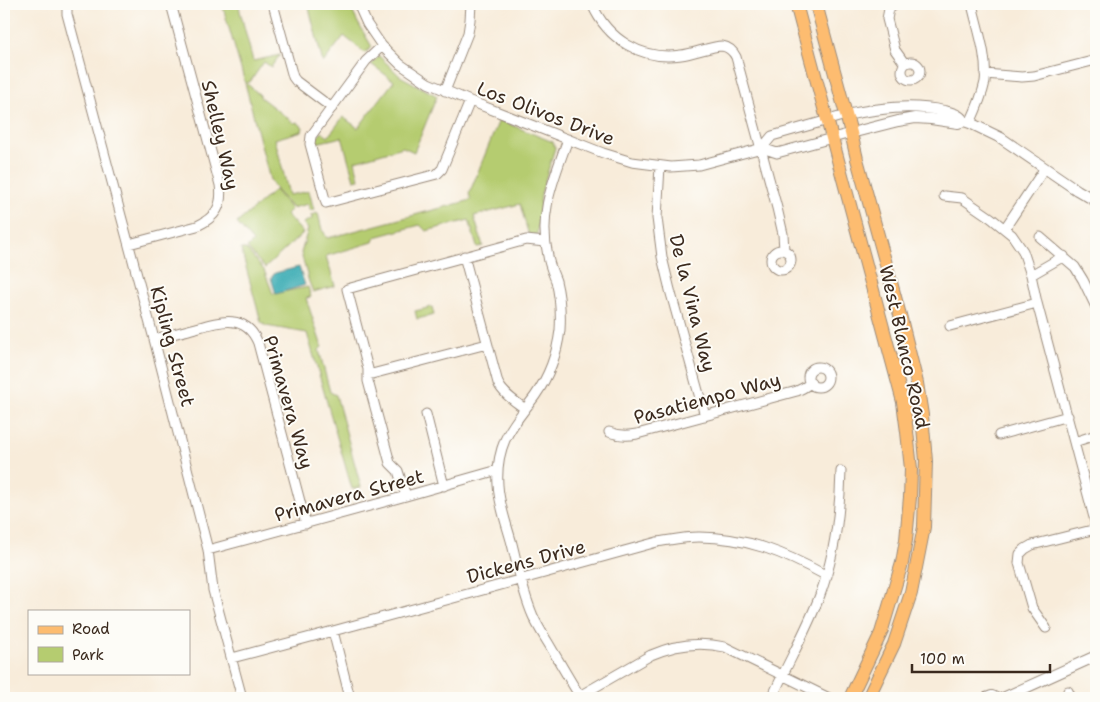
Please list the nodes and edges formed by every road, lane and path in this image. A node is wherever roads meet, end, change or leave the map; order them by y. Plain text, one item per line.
1 (67, 4) edge
2 (171, 4) edge
3 (272, 4) edge
4 (358, 4) edge
5 (471, 4) edge
6 (592, 4) edge
7 (796, 4) edge
8 (816, 4) edge
9 (896, 4) edge
10 (972, 4) edge
11 (382, 46) junction
12 (1096, 60) edge
13 (905, 64) dead end
14 (985, 74) junction
15 (445, 91) junction
16 (470, 101) junction
17 (332, 108) junction
18 (846, 115) junction
19 (826, 121) junction
20 (967, 122) junction
21 (851, 133) junction
22 (568, 139) junction
23 (831, 139) junction
24 (762, 148) junction
25 (660, 166) junction
26 (1045, 168) junction
27 (944, 196) dead end
28 (1096, 201) edge
29 (1005, 228) junction
30 (1040, 237) dead end
31 (545, 242) junction
32 (129, 244) junction
33 (784, 250) dead end
34 (464, 256) junction
35 (1064, 256) junction
36 (1031, 275) junction
37 (1037, 304) junction
38 (1096, 307) edge
39 (950, 326) dead end
40 (154, 339) junction
41 (488, 344) junction
42 (368, 376) junction
43 (811, 383) dead end
44 (525, 409) junction
45 (426, 414) dead end
46 (704, 416) junction
47 (1068, 416) junction
48 (609, 432) dead end
49 (999, 435) dead end
50 (1096, 435) edge
51 (1074, 442) junction
52 (498, 470) junction
53 (841, 471) dead end
54 (444, 486) junction
55 (406, 496) junction
56 (306, 524) junction
57 (1096, 524) edge
58 (1096, 529) edge
59 (208, 550) junction
60 (827, 576) junction
61 (522, 579) junction
62 (1046, 628) dead end
63 (333, 631) junction
64 (1096, 656) edge
65 (232, 658) junction
66 (782, 676) junction
67 (242, 698) edge
68 (350, 698) edge
69 (579, 698) edge
70 (772, 698) edge
71 (830, 698) edge
72 (850, 698) edge
73 (868, 698) edge
74 (986, 698) edge
75 (996, 698) edge
76 (1003, 698) edge

1 - 32 street, Kipling Street
2 - 32 street, Shelley Way
3 - 17 street
4 - 11 street, Los Olivos Drive
5 - 15 street
6 - 24 street
7 - 19 main road, West Blanco Road
8 - 18 main road, West Blanco Road
9 - 13 street
10 - 14 street
11 - 15 street, Los Olivos Drive
11 - 17 street
12 - 14 street
14 - 20 street
15 - 16 street, Los Olivos Drive
16 - 17 street
16 - 22 street, Los Olivos Drive
18 - 19 street, Los Olivos Drive
18 - 20 street
18 - 21 main road, West Blanco Road
19 - 23 main road, West Blanco Road
19 - 24 street, Los Olivos Drive
20 - 21 street
20 - 26 street
21 - 23 street, Los Olivos Drive
21 - 73 main road, West Blanco Road
22 - 25 street, Los Olivos Drive
22 - 31 street
23 - 24 street, Los Olivos Drive
23 - 72 main road, West Blanco Road
24 - 25 street, Los Olivos Drive
24 - 33 street
25 - 46 street, De la Vina Way
26 - 28 street
26 - 29 street
27 - 29 street
29 - 36 street
30 - 35 street
31 - 34 street
31 - 44 street
32 - 40 street, Kipling Street
34 - 41 street
34 - 42 street
35 - 36 street
35 - 38 street
36 - 37 street
37 - 39 street
37 - 47 street
40 - 56 street, Primavera Way
40 - 59 street, Kipling Street
41 - 42 street
41 - 44 street
42 - 55 street
43 - 46 street, Pasatiempo Way
44 - 52 street
45 - 54 street
46 - 48 street, Pasatiempo Way
47 - 49 street
47 - 51 street
50 - 51 street
51 - 57 street
52 - 54 street, Primavera Street
52 - 61 street
53 - 60 street
54 - 55 street, Primavera Street
55 - 56 street, Primavera Street
56 - 59 street, Primavera Street
58 - 62 street
59 - 65 street, Kipling Street
60 - 61 street, Dickens Drive
60 - 66 street
61 - 63 street, Dickens Drive
61 - 69 street
63 - 65 street, Dickens Drive
63 - 68 street
64 - 76 street
65 - 67 street, Kipling Street
66 - 69 street
66 - 70 street
66 - 71 street
74 - 75 street

